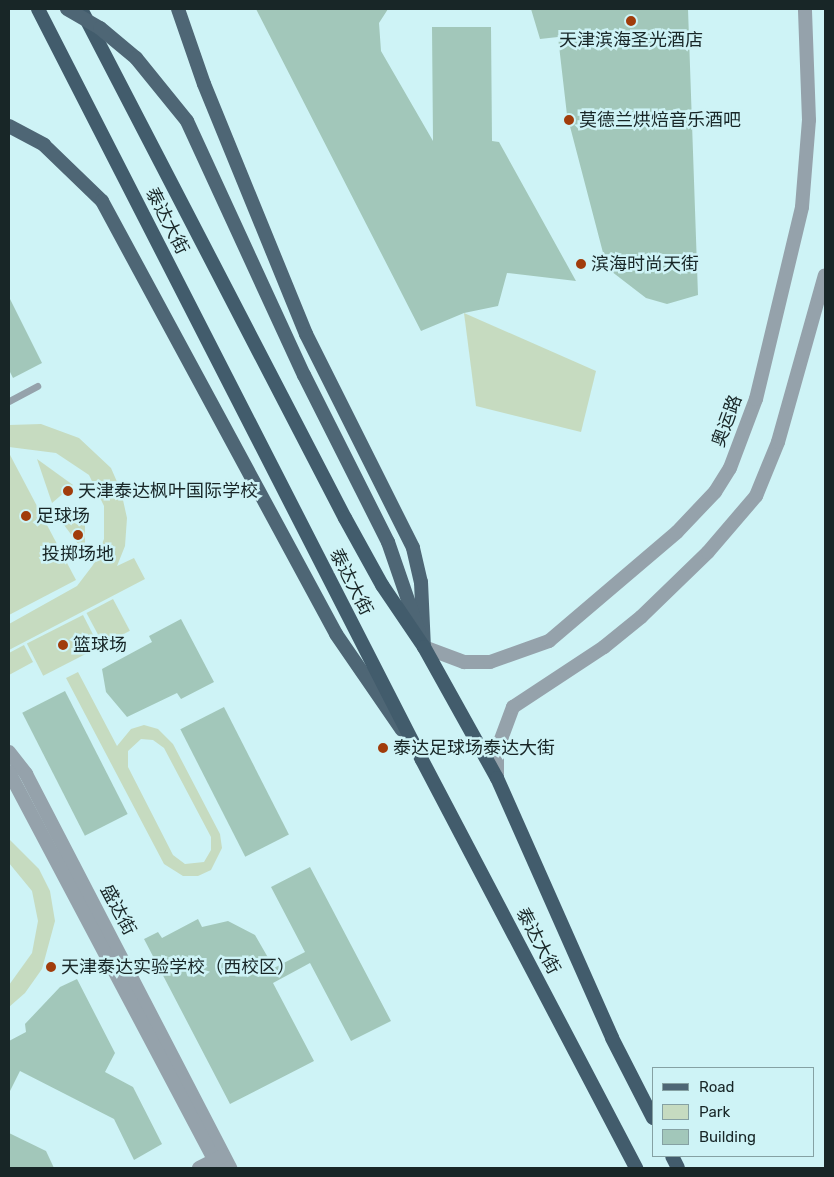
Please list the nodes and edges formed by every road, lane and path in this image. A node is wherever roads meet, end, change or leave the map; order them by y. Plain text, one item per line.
1 (38, 9) edge
2 (67, 9) edge
3 (81, 9) edge
4 (178, 9) edge
5 (805, 9) edge
6 (9, 126) edge
7 (825, 274) edge
8 (37, 386) dead end
9 (9, 401) edge
10 (424, 647) junction
11 (9, 752) edge
12 (422, 760) junction
13 (9, 772) edge
14 (497, 778) junction
15 (652, 1116) edge
16 (219, 1161) edge
17 (198, 1168) edge
18 (230, 1168) edge
19 (636, 1168) edge

1 - 12 highway, 泰达大街
2 - 10 main road, bridge
3 - 10 highway, 泰达大街
4 - 10 main road
5 - 10 street, 奥运路
6 - 12 main road
7 - 14 street
8 - 9 lane
10 - 14 highway, 泰达大街
11 - 16 street, 盛达街
12 - 19 highway, 泰达大街
13 - 16 street, 盛达街
14 - 15 highway, 泰达大街
16 - 17 street
16 - 18 street, 盛达街

